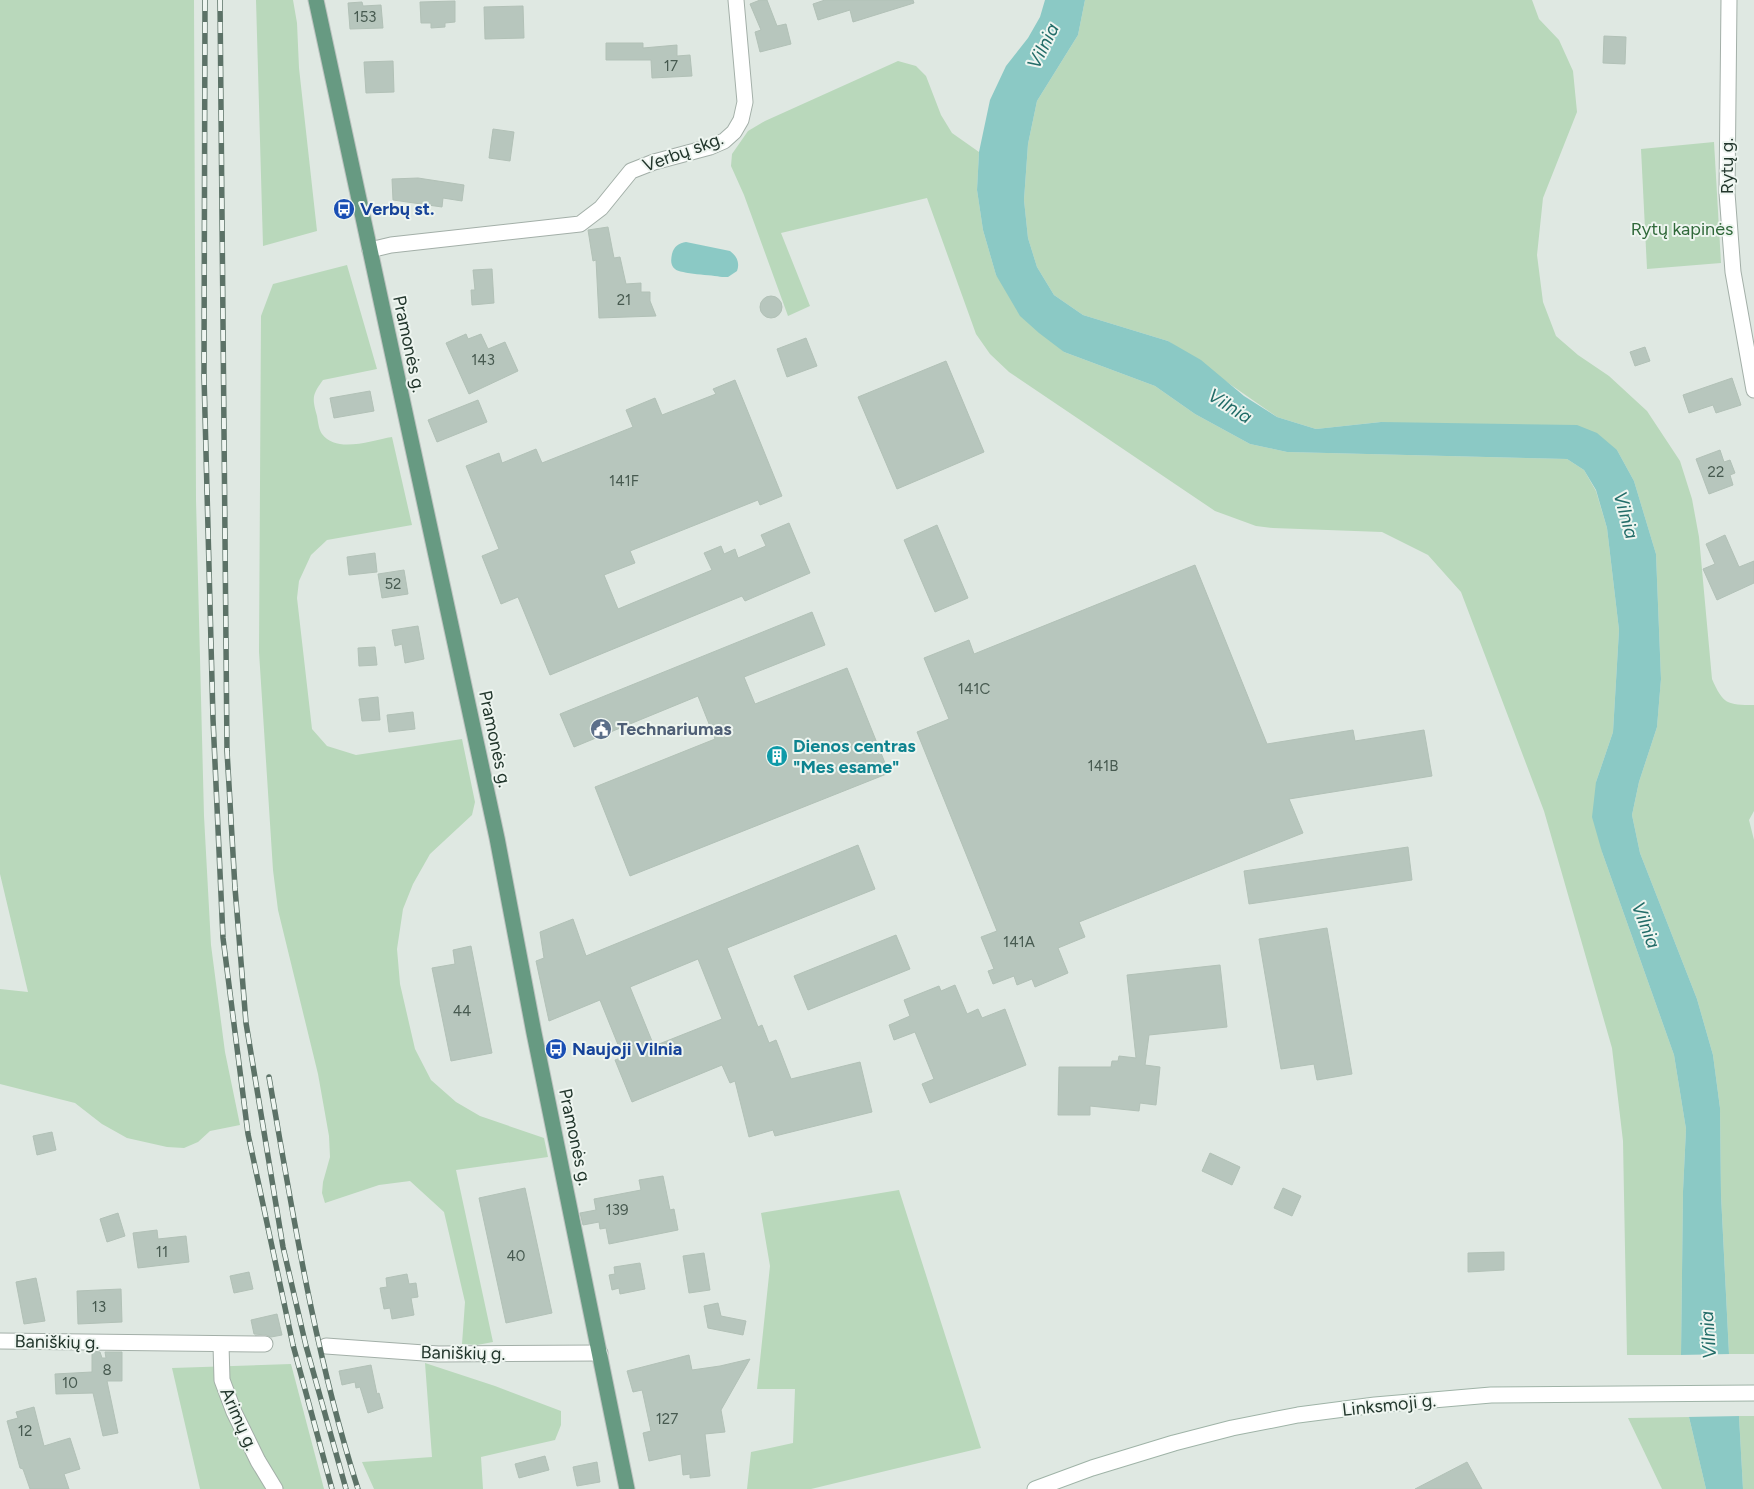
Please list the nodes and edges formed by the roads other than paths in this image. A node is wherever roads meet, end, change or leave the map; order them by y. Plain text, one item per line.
1 (316, 0) edge
2 (736, 0) edge
3 (1728, 0) edge
4 (370, 250) junction
5 (1754, 390) edge
6 (0, 1341) edge
7 (265, 1344) dead end
8 (221, 1345) junction
9 (326, 1346) dead end
10 (600, 1353) junction
11 (1754, 1393) edge
12 (275, 1489) edge
13 (627, 1489) edge
14 (1035, 1489) edge

1 - 4 main road, Pramonės g.
2 - 4 street, Verbų skg.
3 - 5 street, Rytų g.
4 - 10 main road, Pramonės g.
6 - 8 street, Baniškių g.
7 - 8 street, Baniškių g.
8 - 12 street, Arimų g.
9 - 10 street, Baniškių g.
10 - 13 main road, Pramonės g.
11 - 14 street, Linksmoji g.

